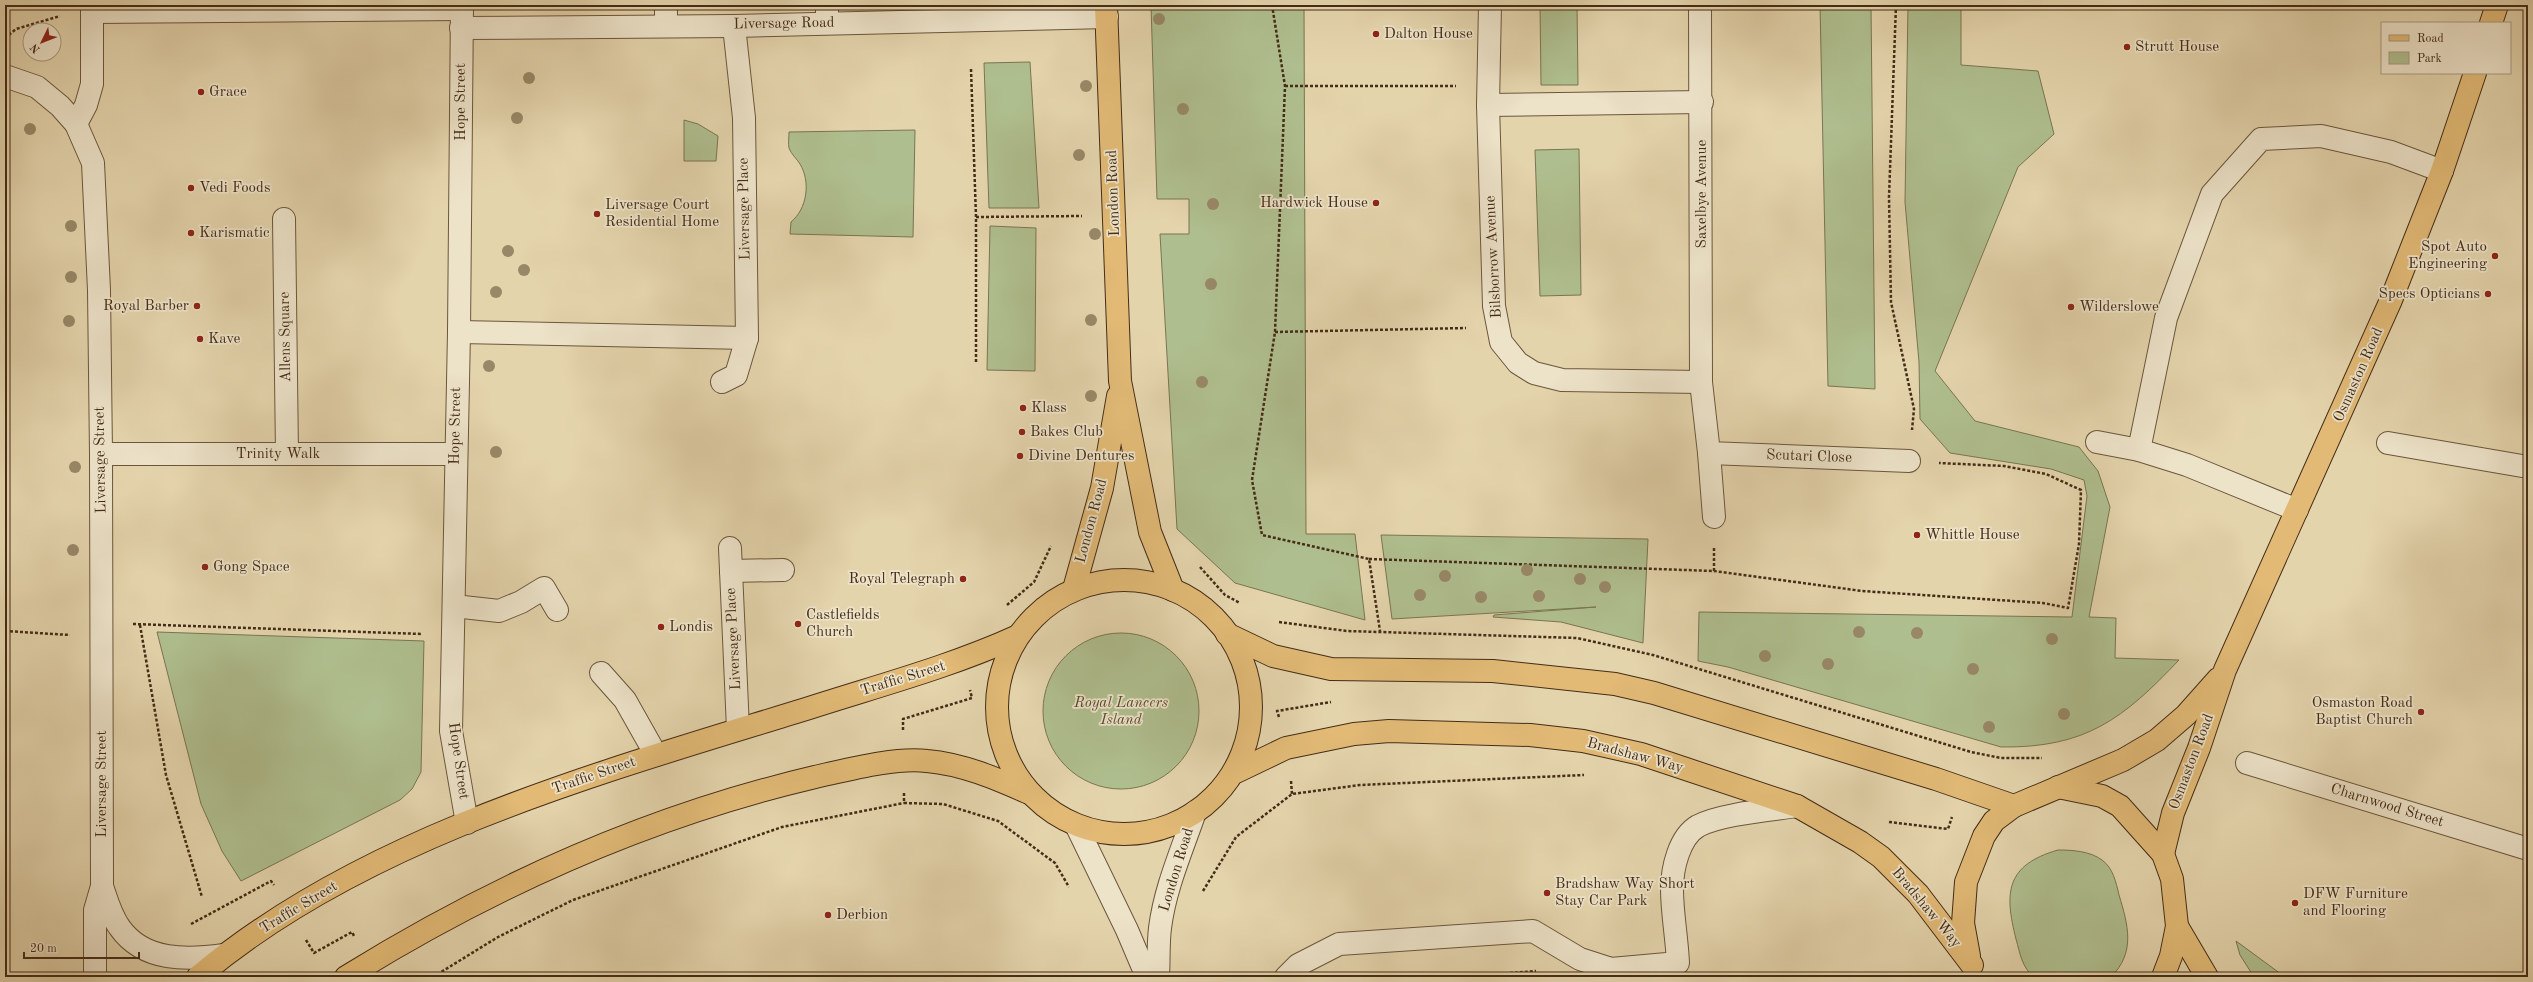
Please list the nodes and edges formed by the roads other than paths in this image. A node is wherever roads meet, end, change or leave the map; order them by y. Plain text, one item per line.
1 (1490, 5) edge
2 (1700, 5) edge
3 (2496, 5) edge
4 (306, 8) edge
5 (92, 9) edge
6 (1106, 11) edge
7 (462, 14) edge
8 (827, 14) edge
9 (666, 16) edge
10 (2491, 22) edge
11 (734, 26) junction
12 (2475, 74) edge
13 (5, 76) edge
14 (1489, 96) junction
15 (1702, 102) junction
16 (76, 124) junction
17 (2442, 171) junction
18 (284, 219) dead end
19 (459, 332) junction
20 (747, 338) junction
21 (1120, 381) junction
22 (722, 382) dead end
23 (1701, 382) junction
24 (2097, 442) dead end
25 (2388, 443) dead end
26 (2139, 450) junction
27 (1709, 453) junction
28 (101, 454) junction
29 (287, 454) junction
30 (456, 454) junction
31 (1909, 461) road end
32 (2528, 467) edge
33 (2297, 510) junction
34 (1714, 517) dead end
35 (730, 548) dead end
36 (731, 570) junction
37 (783, 570) dead end
38 (1074, 589) junction
39 (1173, 590) junction
40 (454, 606) junction
41 (557, 610) dead end
42 (1227, 634) junction
43 (1018, 636) junction
44 (2225, 670) junction
45 (601, 673) dead end
46 (738, 730) junction
47 (656, 756) junction
48 (2247, 763) dead end
49 (1236, 772) junction
50 (2058, 787) junction
51 (1030, 793) junction
52 (1797, 806) junction
53 (2014, 806) junction
54 (1195, 812) junction
55 (467, 823) junction
56 (1077, 827) junction
57 (2528, 849) edge
58 (2163, 854) junction
59 (102, 886) junction
60 (2177, 926) junction
61 (224, 955) junction
62 (1974, 971) edge
63 (95, 977) edge
64 (198, 977) edge
65 (346, 977) edge
66 (1147, 977) edge
67 (1158, 977) edge
68 (1286, 977) edge
69 (2163, 977) edge
70 (2207, 977) edge

1 - 14 street, Bilsborrow Avenue
2 - 15 street, Saxelbye Avenue
3 - 10 main road
4 - 5 street, Liversage Road
4 - 7 street, Liversage Road
5 - 16 street
6 - 8 street, Liversage Road
6 - 21 main road, London Road
7 - 9 street, Liversage Road
7 - 19 street, Hope Street
8 - 11 street, Liversage Road
9 - 11 street, Liversage Road
11 - 20 street, Liversage Place
12 - 17 main road, Osmaston Road
13 - 16 street, Liversage Street
14 - 15 street
14 - 23 street, Bilsborrow Avenue
15 - 23 street, Saxelbye Avenue
16 - 28 street, Liversage Street
17 - 26 street
17 - 33 main road, Osmaston Road
18 - 29 street, Allens Square
19 - 20 street
19 - 30 street, Hope Street
20 - 22 street, Liversage Place
21 - 38 main road, London Road
21 - 39 main road, London Road
23 - 27 street, Saxelbye Avenue
24 - 26 street
25 - 32 street
26 - 33 street
27 - 31 street, Scutari Close
27 - 34 street, Saxelbye Avenue
28 - 29 street, Trinity Walk
28 - 59 street, Liversage Street
29 - 30 street, Trinity Walk
30 - 40 street, Hope Street
33 - 44 main road, Osmaston Road
35 - 36 street, Liversage Place
36 - 37 street
36 - 46 street, Liversage Place
38 - 39 main road
38 - 43 main road
39 - 42 main road
40 - 41 street
40 - 55 street, Hope Street
42 - 49 main road
42 - 53 main road
43 - 46 main road, Traffic Street
43 - 51 main road
44 - 50 main road, Osmaston Road
44 - 58 main road, Osmaston Road
45 - 47 street
46 - 47 main road, Traffic Street
47 - 55 main road, Traffic Street
48 - 57 street, Charnwood Street
49 - 52 main road, Bradshaw Way
49 - 54 main road
50 - 53 main road, Osmaston Road
50 - 58 main road
51 - 56 main road
51 - 65 main road
52 - 62 main road, Bradshaw Way
52 - 68 street
53 - 62 main road, Osmaston Road
54 - 56 main road
54 - 67 street, London Road
55 - 61 main road, Traffic Street
56 - 66 street
58 - 60 main road
59 - 61 street, Liversage Street
59 - 63 street, Liversage Street
60 - 69 main road
60 - 70 main road
61 - 64 main road, Traffic Street

